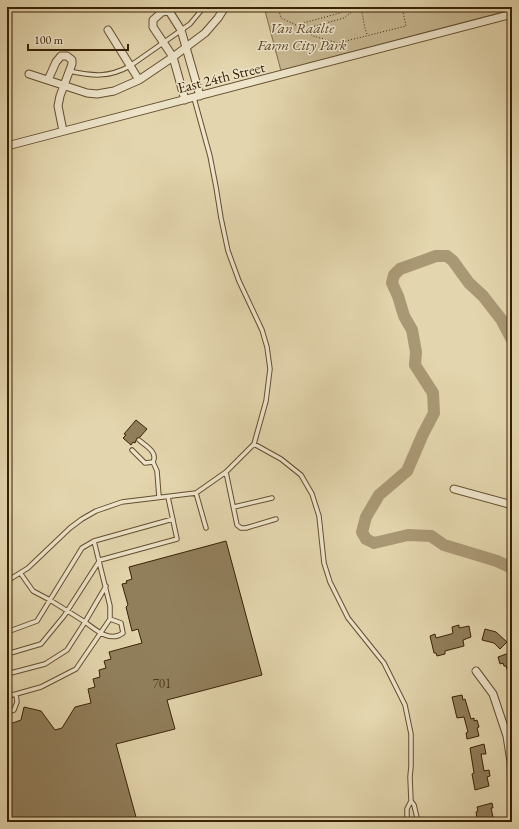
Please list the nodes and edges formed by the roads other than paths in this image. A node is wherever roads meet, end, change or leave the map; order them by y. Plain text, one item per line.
1 (204, 7) edge
2 (225, 7) edge
3 (512, 14) edge
4 (108, 30) dead end
5 (181, 30) junction
6 (164, 43) junction
7 (187, 47) junction
8 (173, 57) junction
9 (130, 66) junction
10 (69, 71) junction
11 (29, 74) dead end
12 (48, 80) junction
13 (139, 80) junction
14 (64, 85) junction
15 (197, 97) junction
16 (186, 100) junction
17 (64, 131) junction
18 (7, 146) edge
19 (139, 440) dead end
20 (254, 444) junction
21 (132, 450) dead end
22 (153, 462) junction
23 (226, 472) junction
24 (454, 489) dead end
25 (196, 493) junction
26 (159, 497) junction
27 (168, 497) junction
28 (272, 498) dead end
29 (512, 505) edge
30 (234, 507) junction
31 (173, 519) junction
32 (276, 520) dead end
33 (206, 528) dead end
34 (94, 541) junction
35 (100, 560) junction
36 (20, 574) junction
37 (7, 581) edge
38 (106, 586) junction
39 (50, 600) junction
40 (67, 611) junction
41 (110, 619) junction
42 (85, 622) junction
43 (7, 632) edge
44 (101, 633) junction
45 (7, 654) edge
46 (476, 671) dead end
47 (7, 674) edge
48 (16, 694) junction
49 (7, 696) edge
50 (7, 712) edge
51 (411, 801) junction
52 (512, 804) edge
53 (407, 822) edge
54 (418, 822) edge

1 - 5 lane
2 - 7 street
3 - 15 street, East 24th Street
4 - 9 street
5 - 6 lane
5 - 6 street
5 - 7 street
6 - 8 street
6 - 9 lane
7 - 8 street
7 - 15 street
8 - 13 street
8 - 16 street
9 - 10 lane
9 - 13 street
10 - 12 street
10 - 14 street
11 - 12 street
12 - 14 street
13 - 14 street
14 - 17 street
15 - 16 street, East 24th Street
15 - 20 lane
16 - 17 street, East 24th Street
17 - 18 street, East 24th Street
19 - 22 lane
20 - 23 lane
20 - 51 lane
21 - 22 lane
22 - 26 lane
23 - 25 lane
23 - 30 lane
24 - 29 street
25 - 27 lane
25 - 33 lane
26 - 27 lane
26 - 36 lane
27 - 31 lane
28 - 30 lane
30 - 32 lane
31 - 34 lane
31 - 35 lane
34 - 35 lane
34 - 39 lane
35 - 38 lane
35 - 40 lane
36 - 37 lane
36 - 39 lane
38 - 41 lane
38 - 42 lane
39 - 40 lane
39 - 43 lane
40 - 42 lane
40 - 45 lane
41 - 44 lane
41 - 44 lane
42 - 44 lane
42 - 47 lane
44 - 48 lane
46 - 52 street
48 - 49 lane
48 - 50 lane
51 - 53 lane
51 - 54 lane

